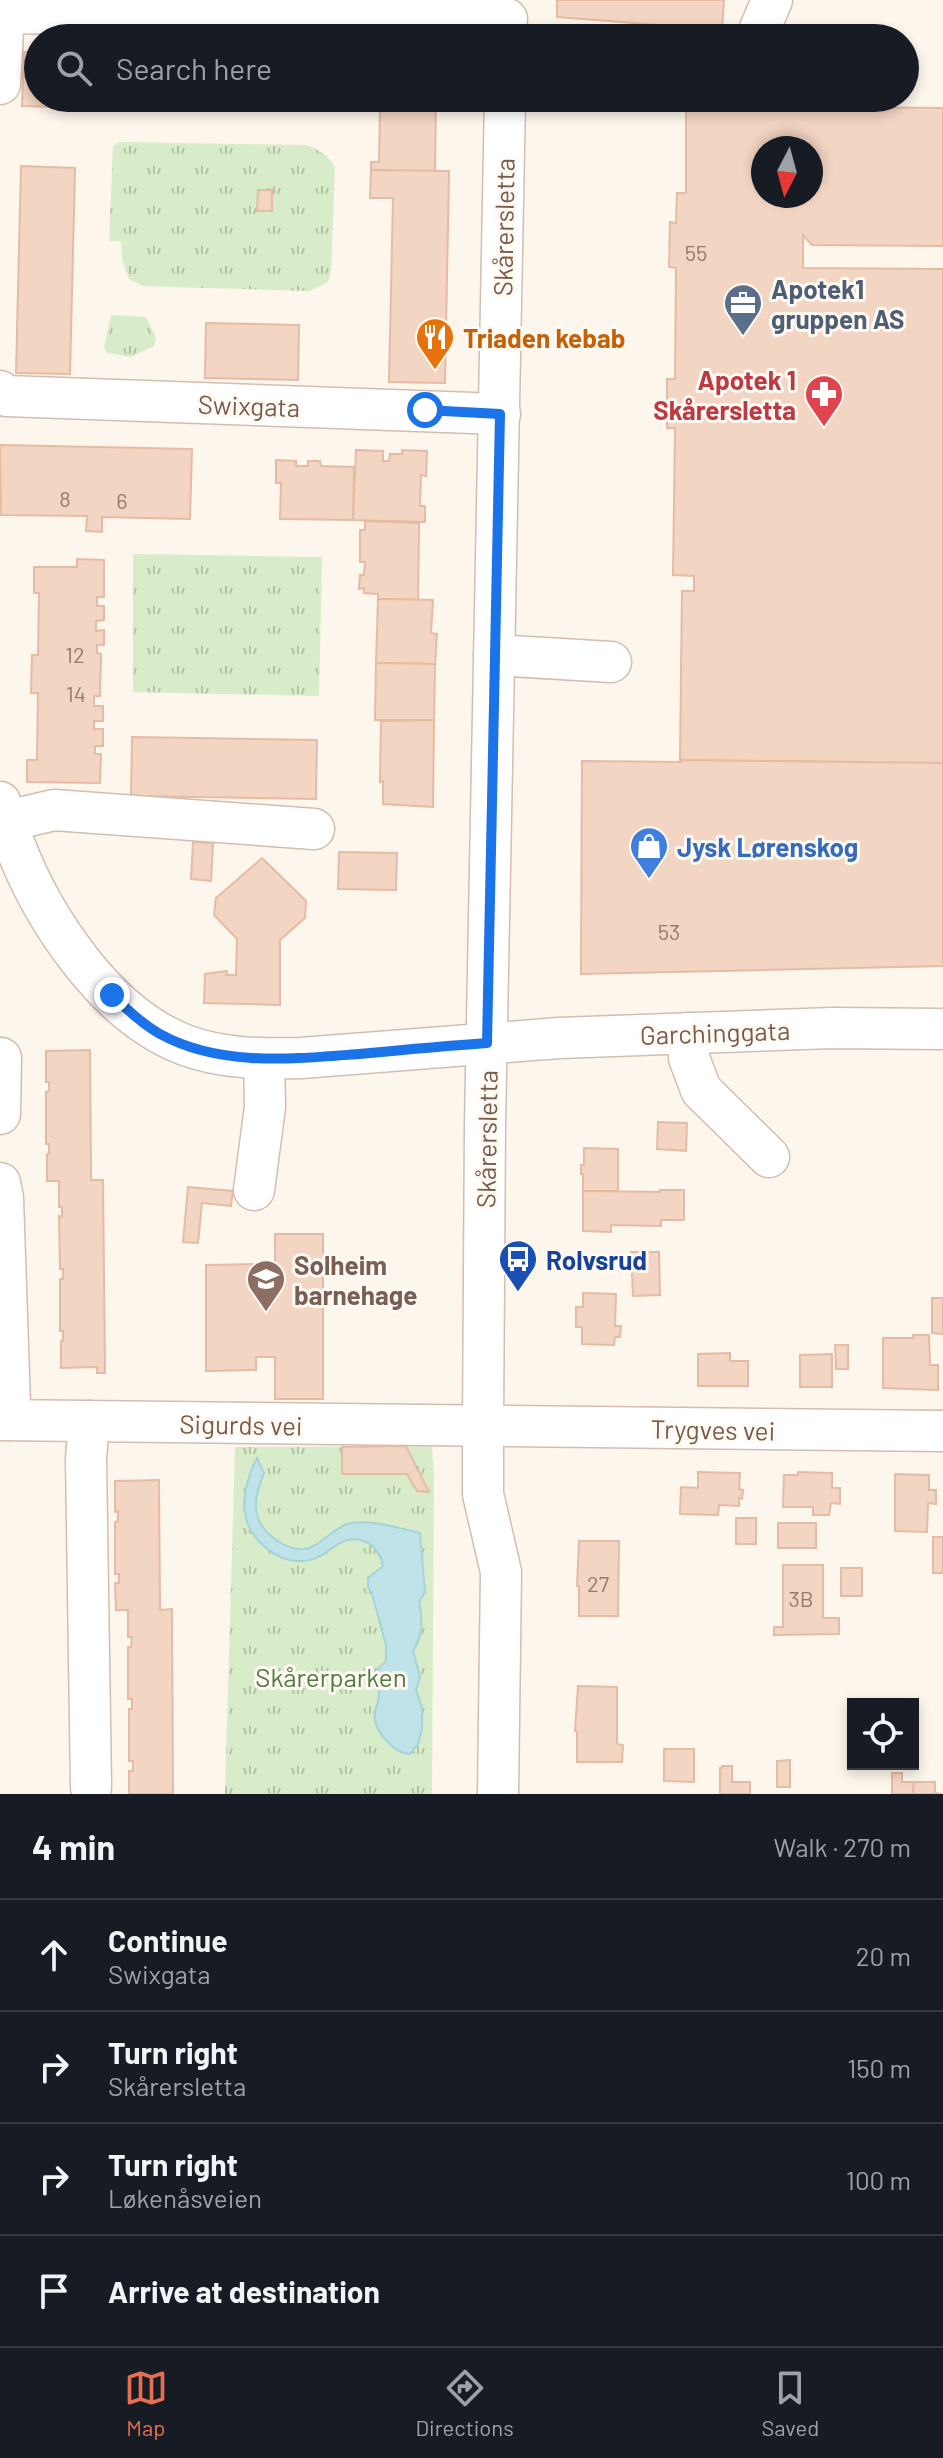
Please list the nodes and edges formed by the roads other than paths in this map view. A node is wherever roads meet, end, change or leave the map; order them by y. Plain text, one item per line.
1 (772, 0) edge
2 (419, 9) edge
3 (2, 13) edge
4 (507, 19) edge
5 (762, 24) edge
6 (0, 84) edge
7 (505, 112) edge
8 (3, 394) edge
9 (500, 414) junction
10 (494, 655) junction
11 (611, 662) dead end
12 (3, 812) edge
13 (314, 829) dead end
14 (943, 1029) edge
15 (688, 1033) junction
16 (487, 1043) junction
17 (1, 1058) edge
18 (264, 1059) junction
19 (0, 1114) edge
20 (769, 1157) dead end
21 (0, 1183) edge
22 (254, 1190) dead end
23 (4, 1420) edge
24 (89, 1421) junction
25 (483, 1426) junction
26 (943, 1431) edge
27 (91, 1787) dead end
28 (498, 1794) edge

1 - 5 street
2 - 3 street
2 - 4 street
3 - 6 street
7 - 9 street, Skårersletta
8 - 9 street, Swixgata
9 - 10 street, Skårersletta
10 - 11 street
10 - 16 street, Skårersletta
12 - 13 street
12 - 18 street, Garchinggata
14 - 15 street, Garchinggata
15 - 16 street, Garchinggata
15 - 20 street
16 - 18 street, Garchinggata
16 - 25 street, Skårersletta
17 - 19 street
18 - 22 street
21 - 23 street
23 - 24 street, Sigurds vei
24 - 25 street, Sigurds vei
24 - 27 street
25 - 26 street, Trygves vei
25 - 28 street, Skårersletta

